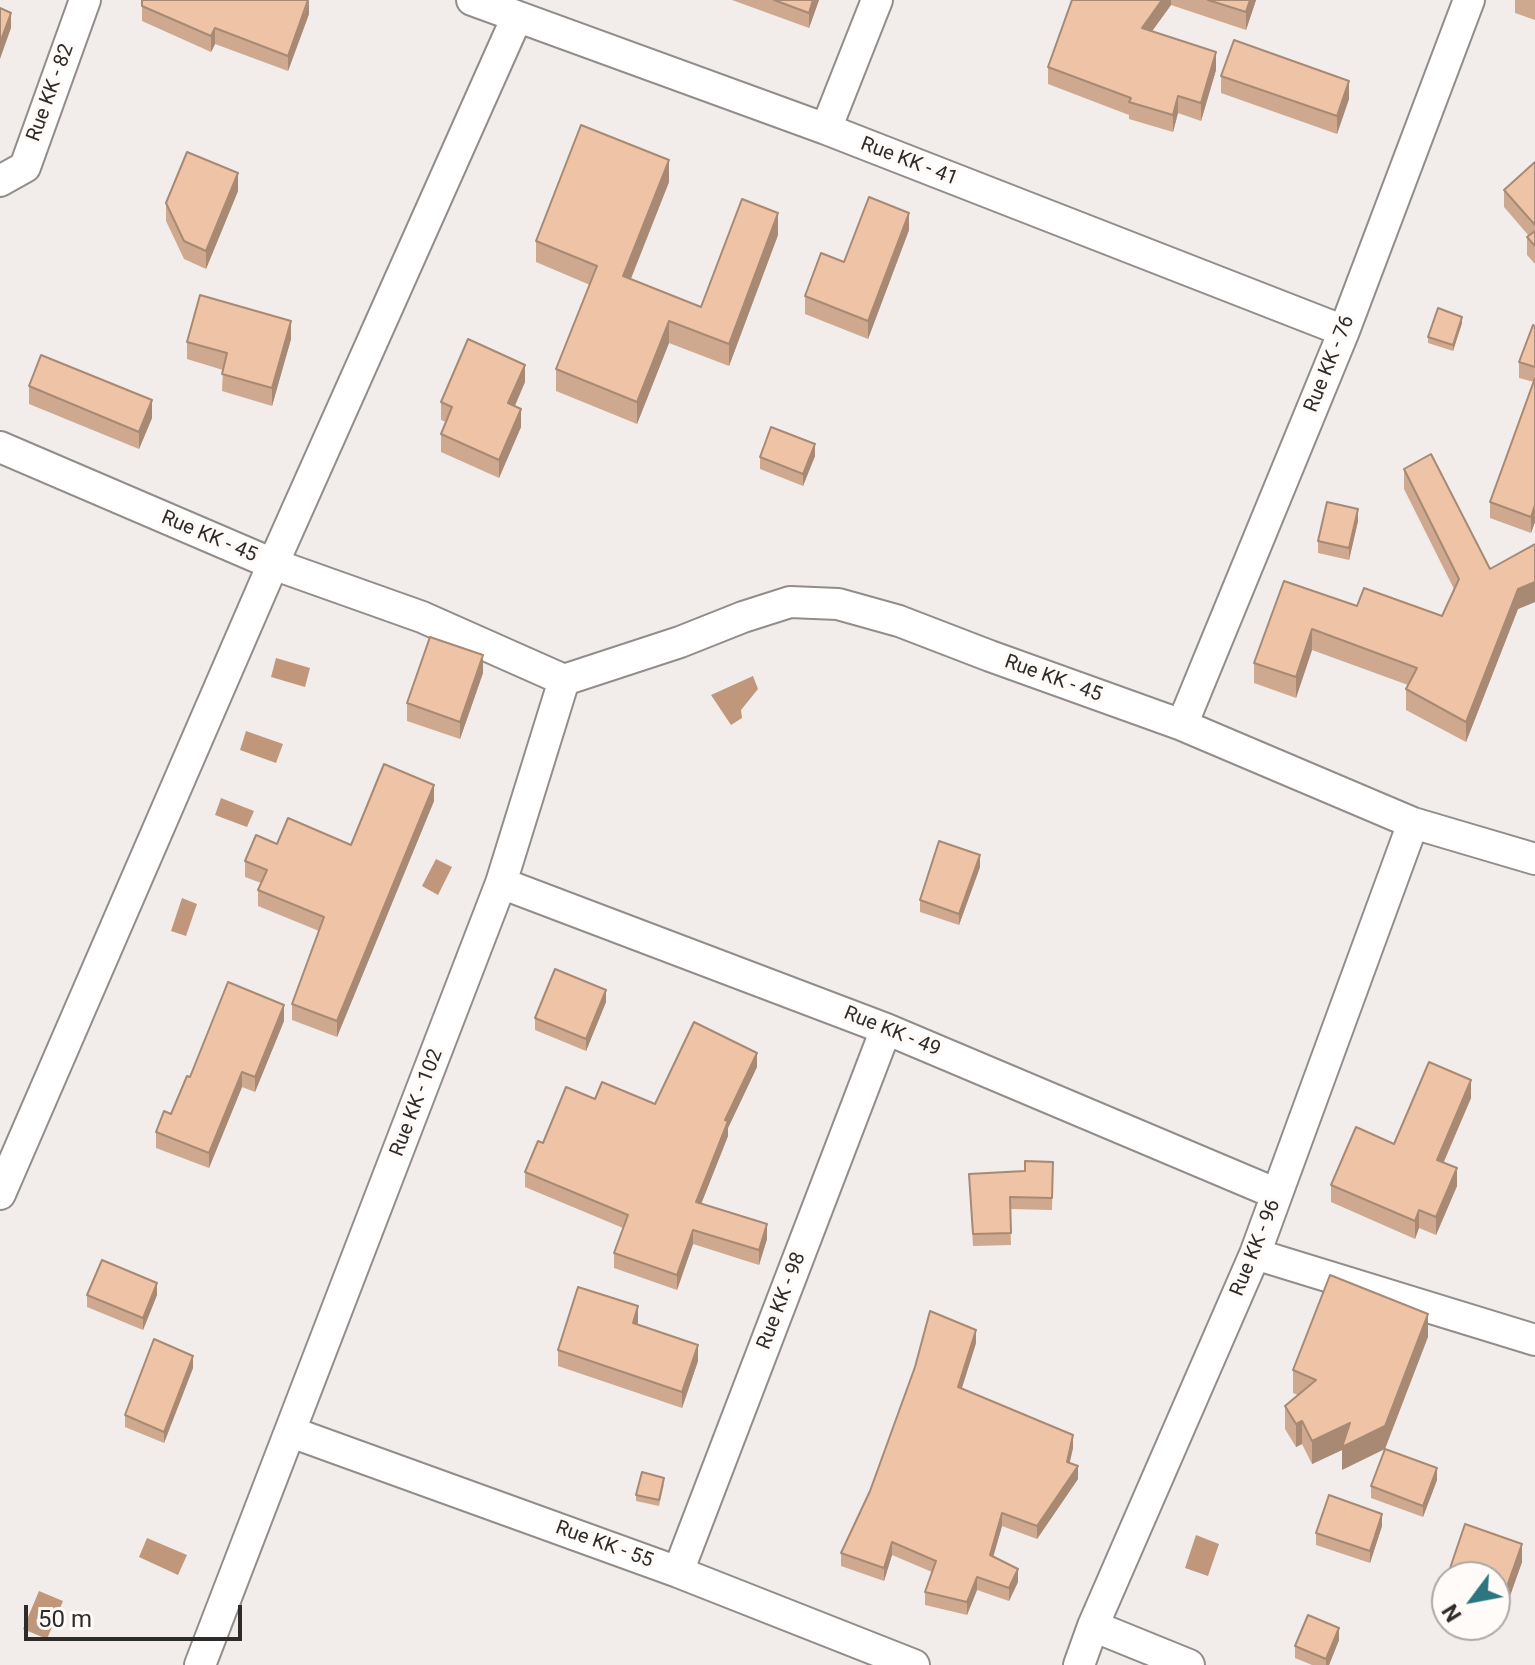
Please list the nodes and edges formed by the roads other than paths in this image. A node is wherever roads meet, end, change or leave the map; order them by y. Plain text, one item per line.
1 (85, 0) edge
2 (472, 0) edge
3 (877, 0) edge
4 (1469, 0) edge
5 (517, 17) junction
6 (826, 129) junction
7 (4, 180) edge
8 (1344, 331) junction
9 (0, 447) edge
10 (273, 564) junction
11 (564, 680) junction
12 (1182, 725) junction
13 (1413, 823) junction
14 (1535, 859) edge
15 (501, 883) junction
16 (886, 1029) junction
17 (0, 1194) edge
18 (1277, 1194) junction
19 (1255, 1254) junction
20 (1535, 1340) edge
21 (291, 1432) junction
22 (678, 1572) junction
23 (1093, 1626) junction
24 (200, 1665) edge
25 (914, 1665) edge
26 (1079, 1665) edge
27 (1189, 1665) edge

1 - 7 street, Rue KK - 82
2 - 5 street, Rue KK - 41
3 - 6 street
4 - 8 street, Rue KK - 76
5 - 6 street, Rue KK - 41
5 - 10 street
6 - 8 street, Rue KK - 41
8 - 12 street, Rue KK - 76
9 - 10 street, Rue KK - 45
10 - 11 street, Rue KK - 45
10 - 17 street
11 - 12 street, Rue KK - 45
11 - 15 street, Rue KK - 102
12 - 13 street, Rue KK - 45
13 - 14 street, Rue KK - 45
13 - 18 street, Rue KK - 96
15 - 16 street, Rue KK - 49
15 - 21 street, Rue KK - 102
16 - 18 street, Rue KK - 49
16 - 22 street, Rue KK - 98
18 - 19 street, Rue KK - 96
19 - 20 street
19 - 23 street, Rue KK - 96
21 - 22 street, Rue KK - 55
21 - 24 street, Rue KK - 102
22 - 25 street, Rue KK - 55
23 - 26 street, Rue KK - 96
23 - 27 street

